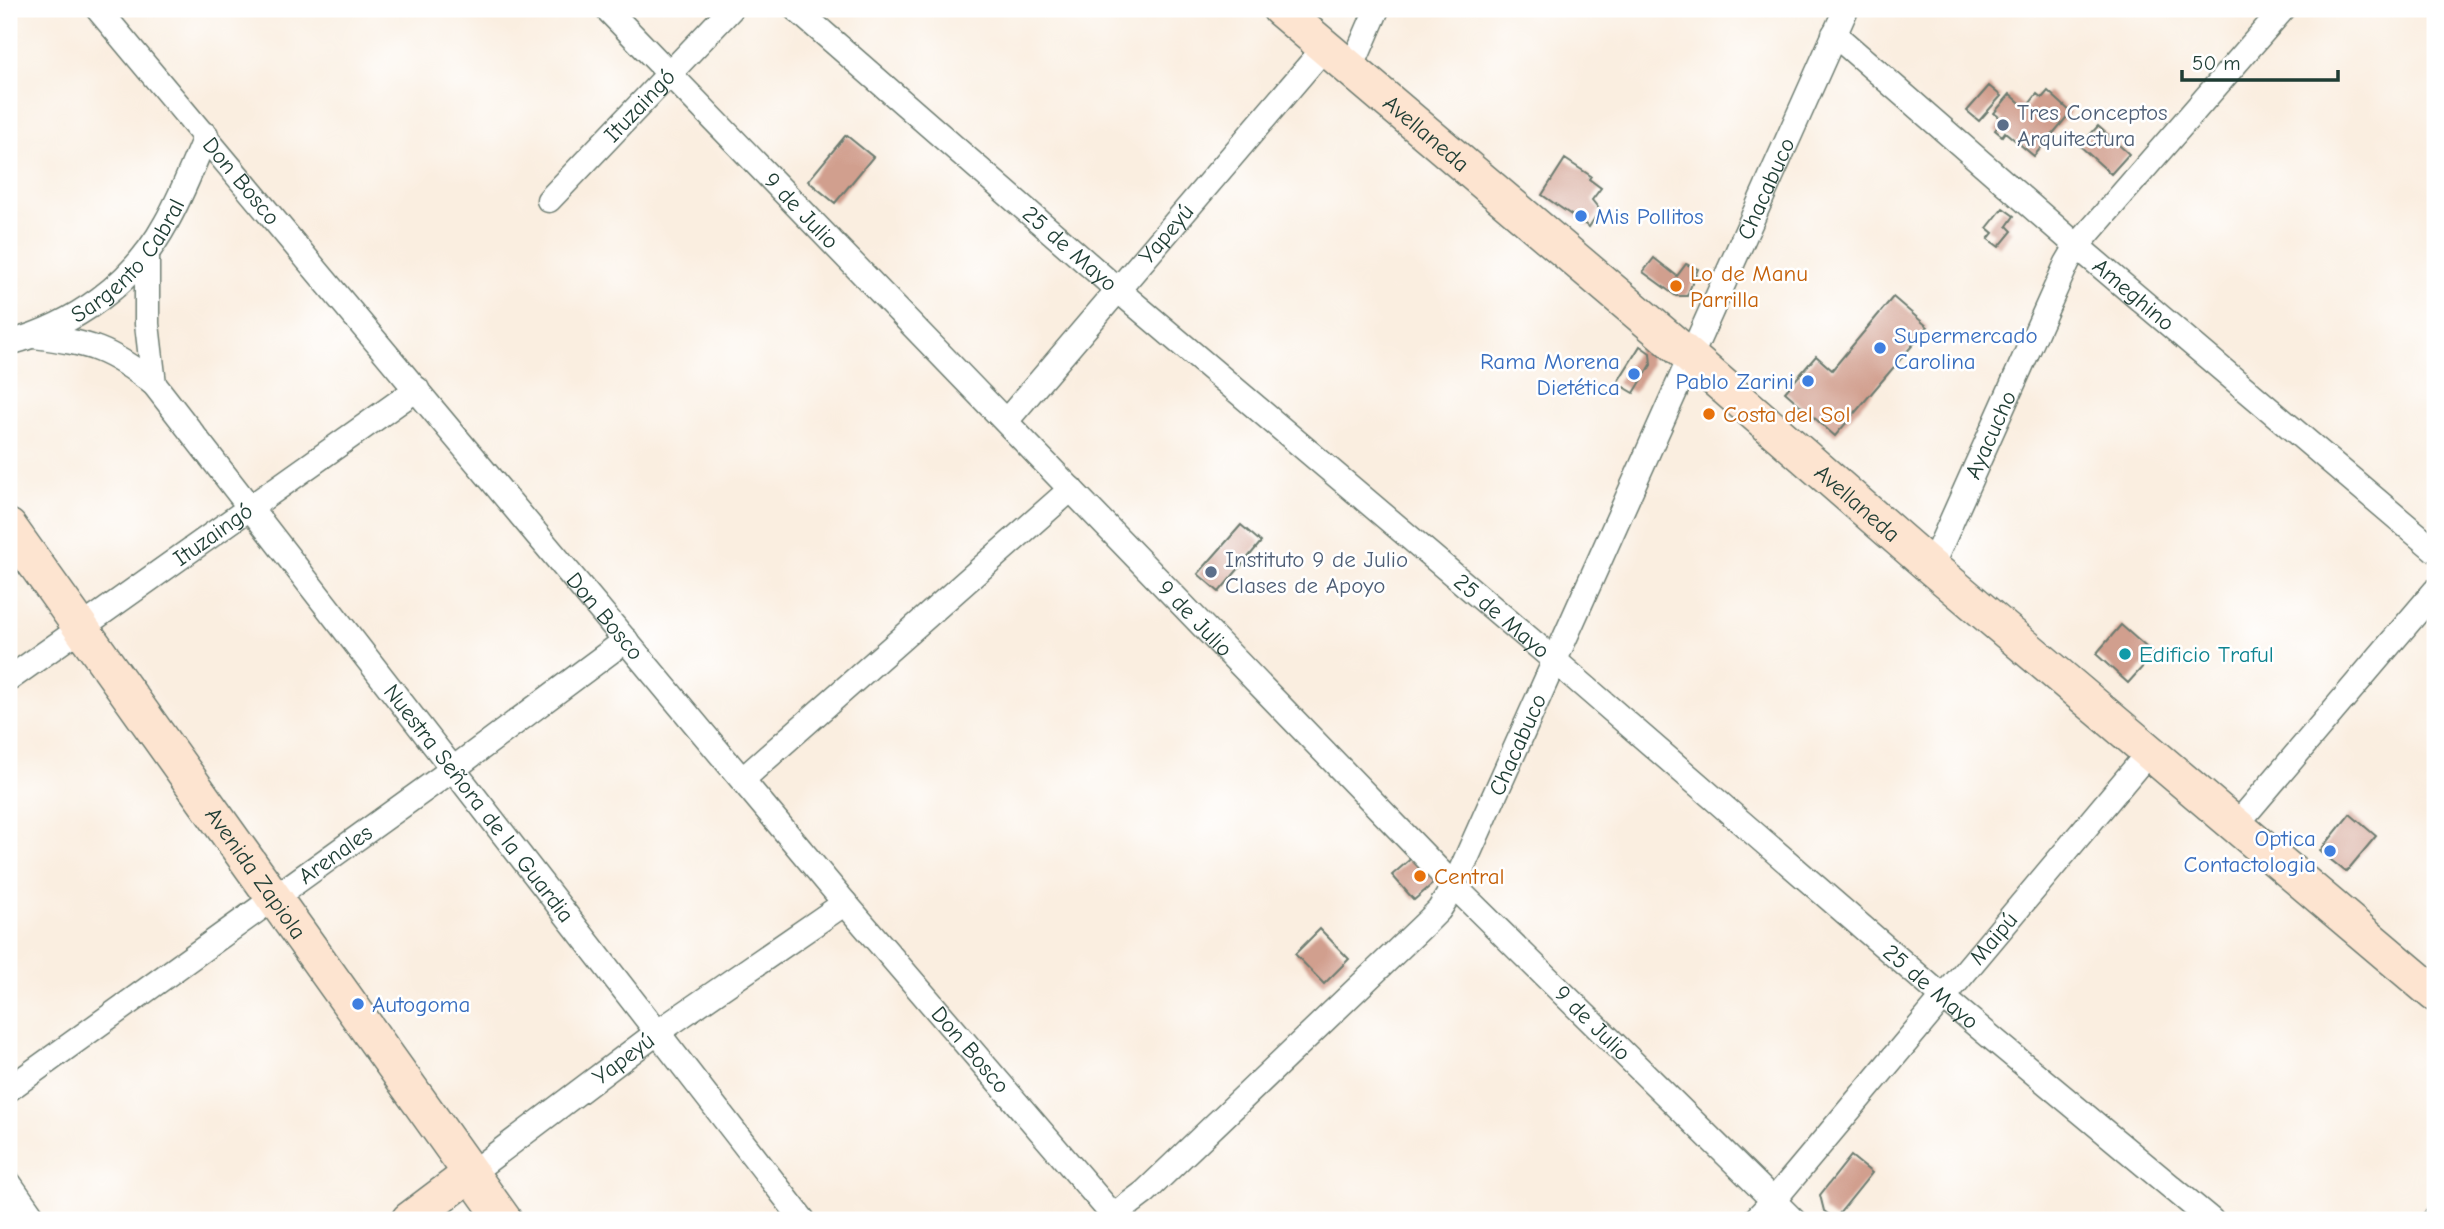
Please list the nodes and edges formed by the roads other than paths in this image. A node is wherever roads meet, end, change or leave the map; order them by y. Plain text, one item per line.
1 (98, 9) edge
2 (607, 9) edge
3 (731, 9) edge
4 (796, 9) edge
5 (1280, 9) edge
6 (1377, 9) edge
7 (1846, 9) edge
8 (2283, 9) edge
9 (1835, 34) junction
10 (1325, 47) junction
11 (1351, 69) junction
12 (671, 73) junction
13 (206, 135) junction
14 (549, 200) dead end
15 (2077, 246) junction
16 (147, 253) junction
17 (1119, 291) junction
18 (34, 335) junction
19 (9, 342) edge
20 (1689, 356) junction
21 (154, 384) junction
22 (417, 389) junction
23 (1007, 420) junction
24 (1071, 489) junction
25 (250, 508) junction
26 (9, 527) edge
27 (2435, 550) edge
28 (1931, 567) junction
29 (2435, 591) edge
30 (81, 628) junction
31 (626, 640) junction
32 (1553, 659) junction
33 (9, 679) edge
34 (2149, 752) junction
35 (453, 769) junction
36 (743, 779) junction
37 (2237, 824) junction
38 (1454, 886) junction
39 (273, 900) junction
40 (845, 903) junction
41 (2435, 994) edge
42 (1944, 998) junction
43 (657, 1032) junction
44 (9, 1089) edge
45 (470, 1174) junction
46 (9, 1182) edge
47 (1773, 1201) junction
48 (1113, 1219) edge
49 (35, 1220) edge
50 (409, 1220) edge
51 (504, 1220) edge
52 (803, 1220) edge
53 (1755, 1220) edge
54 (1793, 1220) edge
55 (2211, 1220) edge

1 - 13 street, Don Bosco
2 - 12 street, 9 de Julio
3 - 12 street, Ituzaingó
4 - 17 street, 25 de Mayo
5 - 10 street, Avellaneda
6 - 11 street
7 - 9 street, Chacabuco
8 - 15 street, Ayacucho
9 - 15 street, Ameghino
9 - 20 street, Chacabuco
10 - 11 street, Avellaneda
10 - 17 street, Yapeyú
11 - 20 street, Avellaneda
12 - 14 street, Ituzaingó
12 - 23 street, 9 de Julio
13 - 16 street, Sargento Cabral
13 - 22 street, Don Bosco
15 - 27 street, Ameghino
15 - 28 street, Ayacucho
16 - 18 street, Sargento Cabral
16 - 21 street
17 - 23 street, Yapeyú
17 - 32 street, 25 de Mayo
18 - 19 street, Sargento Cabral
18 - 21 street, Nuestra Señora de la Guardia
20 - 28 street, Avellaneda
20 - 32 street, Chacabuco
21 - 25 street, Nuestra Señora de la Guardia
22 - 25 street, Ituzaingó
22 - 31 street, Don Bosco
23 - 24 street, 9 de Julio
24 - 36 street
24 - 38 street, 9 de Julio
25 - 30 street, Ituzaingó
25 - 35 street, Nuestra Señora de la Guardia
26 - 30 street, Avenida Zapiola
28 - 34 street, Avellaneda
29 - 37 street
30 - 33 street, Ituzaingó
30 - 39 street, Avenida Zapiola
31 - 35 street, Arenales
31 - 36 street, Don Bosco
32 - 38 street, Chacabuco
32 - 42 street, 25 de Mayo
34 - 37 street, Avellaneda
34 - 42 street, Maipú
35 - 39 street, Arenales
35 - 43 street, Nuestra Señora de la Guardia
36 - 40 street, Don Bosco
37 - 41 street, Avellaneda
38 - 47 street, 9 de Julio
38 - 48 street, Chacabuco
39 - 44 street, Arenales
39 - 45 street, Avenida Zapiola
40 - 43 street, Yapeyú
40 - 48 street, Don Bosco
42 - 47 street, Maipú
42 - 55 street, 25 de Mayo
43 - 45 street, Yapeyú
43 - 52 street, Nuestra Señora de la Guardia
45 - 50 street, Yapeyú
45 - 51 street, Avenida Zapiola
46 - 49 street
47 - 53 street, Maipú
47 - 54 street, 9 de Julio

